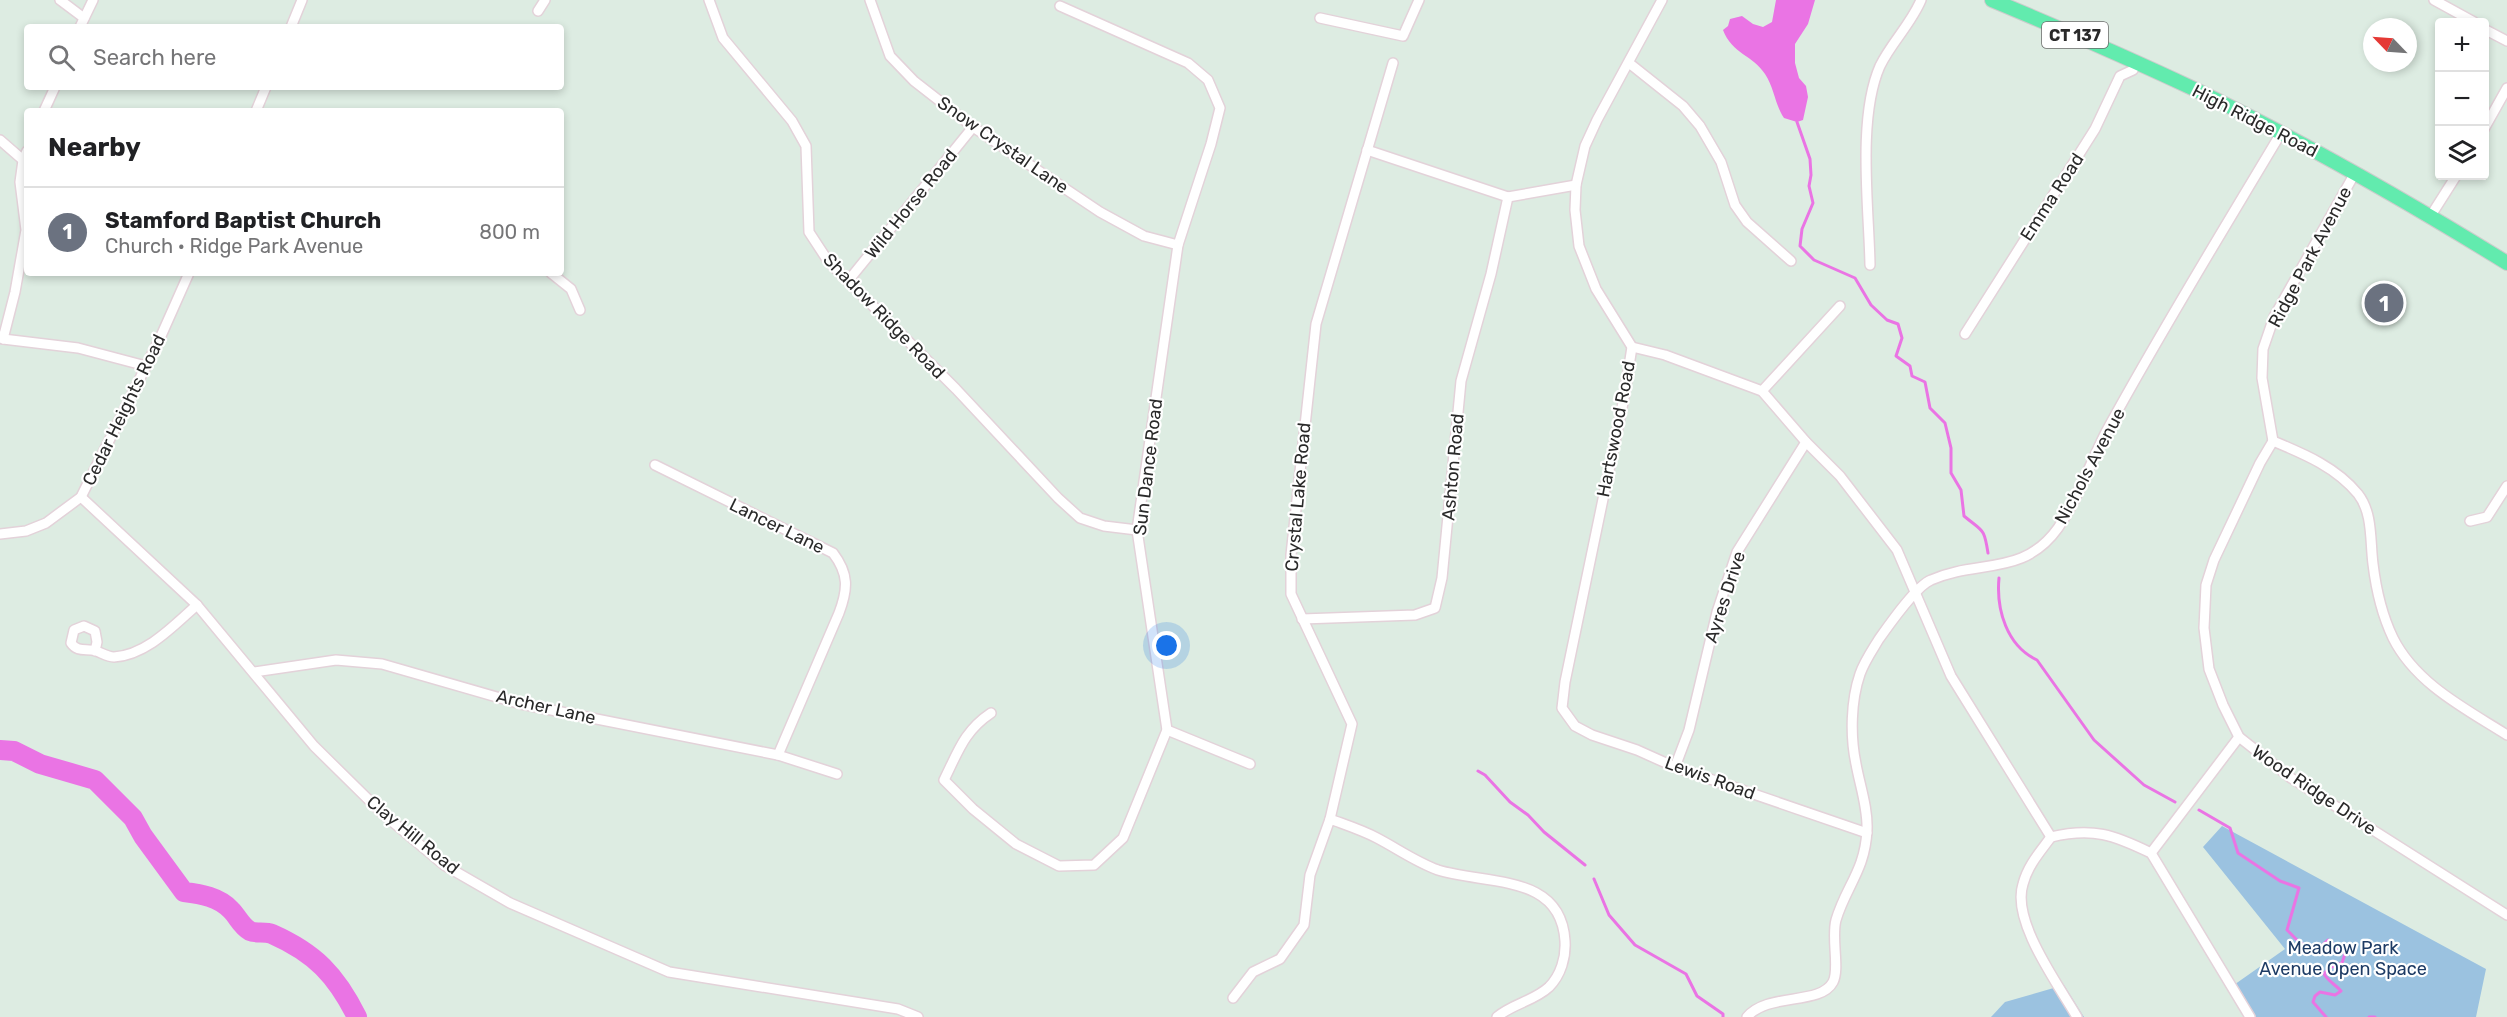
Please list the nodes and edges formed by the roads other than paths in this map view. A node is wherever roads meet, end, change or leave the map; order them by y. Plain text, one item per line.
1 (60, 0) edge
2 (93, 0) edge
3 (302, 0) edge
4 (544, 0) edge
5 (709, 0) edge
6 (870, 0) edge
7 (1419, 0) edge
8 (1662, 0) edge
9 (1921, 0) edge
10 (1992, 0) edge
11 (2434, 0) edge
12 (1060, 6) dead end
13 (538, 11) dead end
14 (1320, 18) dead end
15 (2467, 18) edge
16 (82, 22) edge
17 (292, 24) edge
18 (2489, 31) edge
19 (2507, 41) edge
20 (1393, 63) dead end
21 (1629, 63) junction
22 (2137, 63) junction
23 (2507, 88) edge
24 (54, 90) edge
25 (265, 90) edge
26 (45, 108) edge
27 (257, 108) edge
28 (2486, 126) edge
29 (974, 127) junction
30 (2281, 133) junction
31 (0, 140) edge
32 (1367, 150) junction
33 (24, 154) edge
34 (24, 160) edge
35 (2355, 173) junction
36 (2453, 180) edge
37 (1576, 185) junction
38 (1508, 197) junction
39 (24, 214) edge
40 (2430, 217) junction
41 (24, 241) edge
42 (1178, 245) junction
43 (1791, 261) dead end
44 (2507, 263) edge
45 (1870, 266) dead end
46 (188, 276) edge
47 (555, 276) edge
48 (848, 281) junction
49 (1840, 306) dead end
50 (580, 310) dead end
51 (1965, 334) dead end
52 (2, 338) edge
53 (1632, 348) junction
54 (146, 366) junction
55 (1762, 391) junction
56 (2273, 441) junction
57 (1806, 442) junction
58 (655, 465) dead end
59 (2507, 486) edge
60 (81, 497) junction
61 (2470, 522) dead end
62 (1137, 530) junction
63 (0, 534) edge
64 (1915, 592) junction
65 (197, 604) junction
66 (1302, 620) junction
67 (95, 651) dead end
68 (254, 672) junction
69 (1562, 708) joint
70 (991, 713) dead end
71 (1167, 730) junction
72 (2507, 735) edge
73 (2239, 737) junction
74 (778, 755) junction
75 (1250, 764) dead end
76 (1675, 767) junction
77 (837, 774) dead end
78 (1330, 819) junction
79 (1867, 833) junction
80 (2051, 837) junction
81 (2151, 853) junction
82 (2507, 915) edge
83 (1233, 998) dead end
84 (918, 1017) edge
85 (1497, 1017) edge
86 (1747, 1017) edge
87 (2077, 1017) edge
88 (2250, 1017) edge

1 - 16 street
2 - 16 street
3 - 17 street
4 - 13 street
5 - 48 street, Shadow Ridge Road
6 - 29 street, Snow Crystal Lane
7 - 14 street
8 - 21 street, Hartswood Road
9 - 45 street
10 - 22 main road, High Ridge Road / CT 137
11 - 15 street
12 - 42 street, Sun Dance Road
18 - 19 street
20 - 32 street, Crystal Lake Road
21 - 37 street, Hartswood Road
21 - 43 street
22 - 30 main road, High Ridge Road / CT 137
22 - 51 street, Emma Road
23 - 28 street
24 - 26 street
25 - 27 street
29 - 42 street, Snow Crystal Lane
29 - 48 street, Wild Horse Road
30 - 35 main road, High Ridge Road / CT 137
30 - 64 street, Nichols Avenue
31 - 33 street
32 - 38 street
32 - 66 street, Crystal Lake Road
34 - 39 street
35 - 40 main road, High Ridge Road / CT 137
35 - 56 street, Ridge Park Avenue
36 - 40 street
37 - 38 street
37 - 53 street, Hartswood Road
38 - 66 street, Ashton Road
40 - 44 main road, High Ridge Road / CT 137
41 - 52 street
42 - 62 street, Sun Dance Road
46 - 54 street, Cedar Heights Road
47 - 50 street
48 - 62 street, Shadow Ridge Road
49 - 55 street
52 - 54 street
53 - 55 street
53 - 69 street, Hartswood Road
54 - 60 street, Cedar Heights Road
55 - 57 street
56 - 72 street
56 - 73 street, Wood Ridge Drive
57 - 64 street
57 - 76 street, Ayres Drive
58 - 74 street, Lancer Lane
59 - 61 street
60 - 63 street, Cedar Heights Road
60 - 65 street, Clay Hill Road
62 - 71 street, Sun Dance Road
64 - 79 street, Nichols Avenue
64 - 80 street
65 - 67 street
65 - 68 street, Clay Hill Road
66 - 78 street, Crystal Lake Road
68 - 74 street, Archer Lane
68 - 84 street, Clay Hill Road
69 - 76 street, Lewis Road
70 - 71 street
71 - 75 street
73 - 81 street
73 - 82 street, Wood Ridge Drive
74 - 77 street, Archer Lane
76 - 79 street, Lewis Road
78 - 83 street, Crystal Lake Road
78 - 85 street
79 - 86 street, Nichols Avenue
80 - 81 street
80 - 87 street
81 - 88 street

